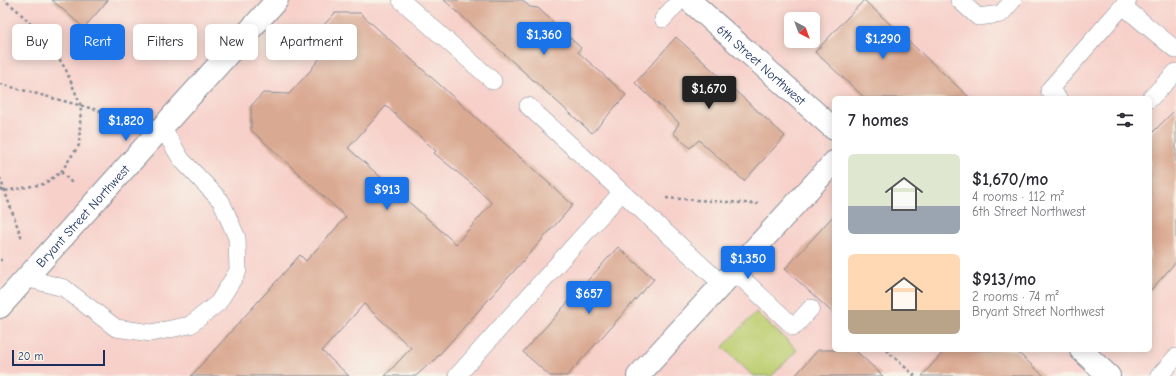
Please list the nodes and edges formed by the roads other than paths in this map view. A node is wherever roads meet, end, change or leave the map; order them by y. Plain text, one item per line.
1 (277, 0) edge
2 (401, 0) edge
3 (680, 0) edge
4 (689, 0) edge
5 (959, 0) edge
6 (1013, 0) edge
7 (1125, 3) edge
8 (663, 19) dead end
9 (1176, 50) edge
10 (1176, 72) edge
11 (492, 81) dead end
12 (1056, 96) edge
13 (1152, 97) edge
14 (528, 106) dead end
15 (162, 127) junction
16 (832, 127) edge
17 (832, 164) edge
18 (622, 192) junction
19 (26, 278) junction
20 (728, 278) junction
21 (0, 306) edge
22 (811, 308) dead end
23 (1083, 352) edge
24 (1176, 357) edge
25 (457, 376) edge
26 (638, 376) edge
27 (1109, 376) edge
28 (1159, 376) edge

1 - 15 street, Bryant Street Northwest
2 - 11 lane
3 - 8 lane
4 - 16 street, 6th Street Northwest
5 - 6 lane
7 - 9 lane
7 - 12 lane
10 - 13 lane
14 - 18 lane
15 - 19 street, Bryant Street Northwest
15 - 19 lane
17 - 20 street
18 - 20 lane
18 - 25 lane
19 - 21 street, Bryant Street Northwest
20 - 22 lane
20 - 26 street
23 - 27 street
24 - 28 lane

